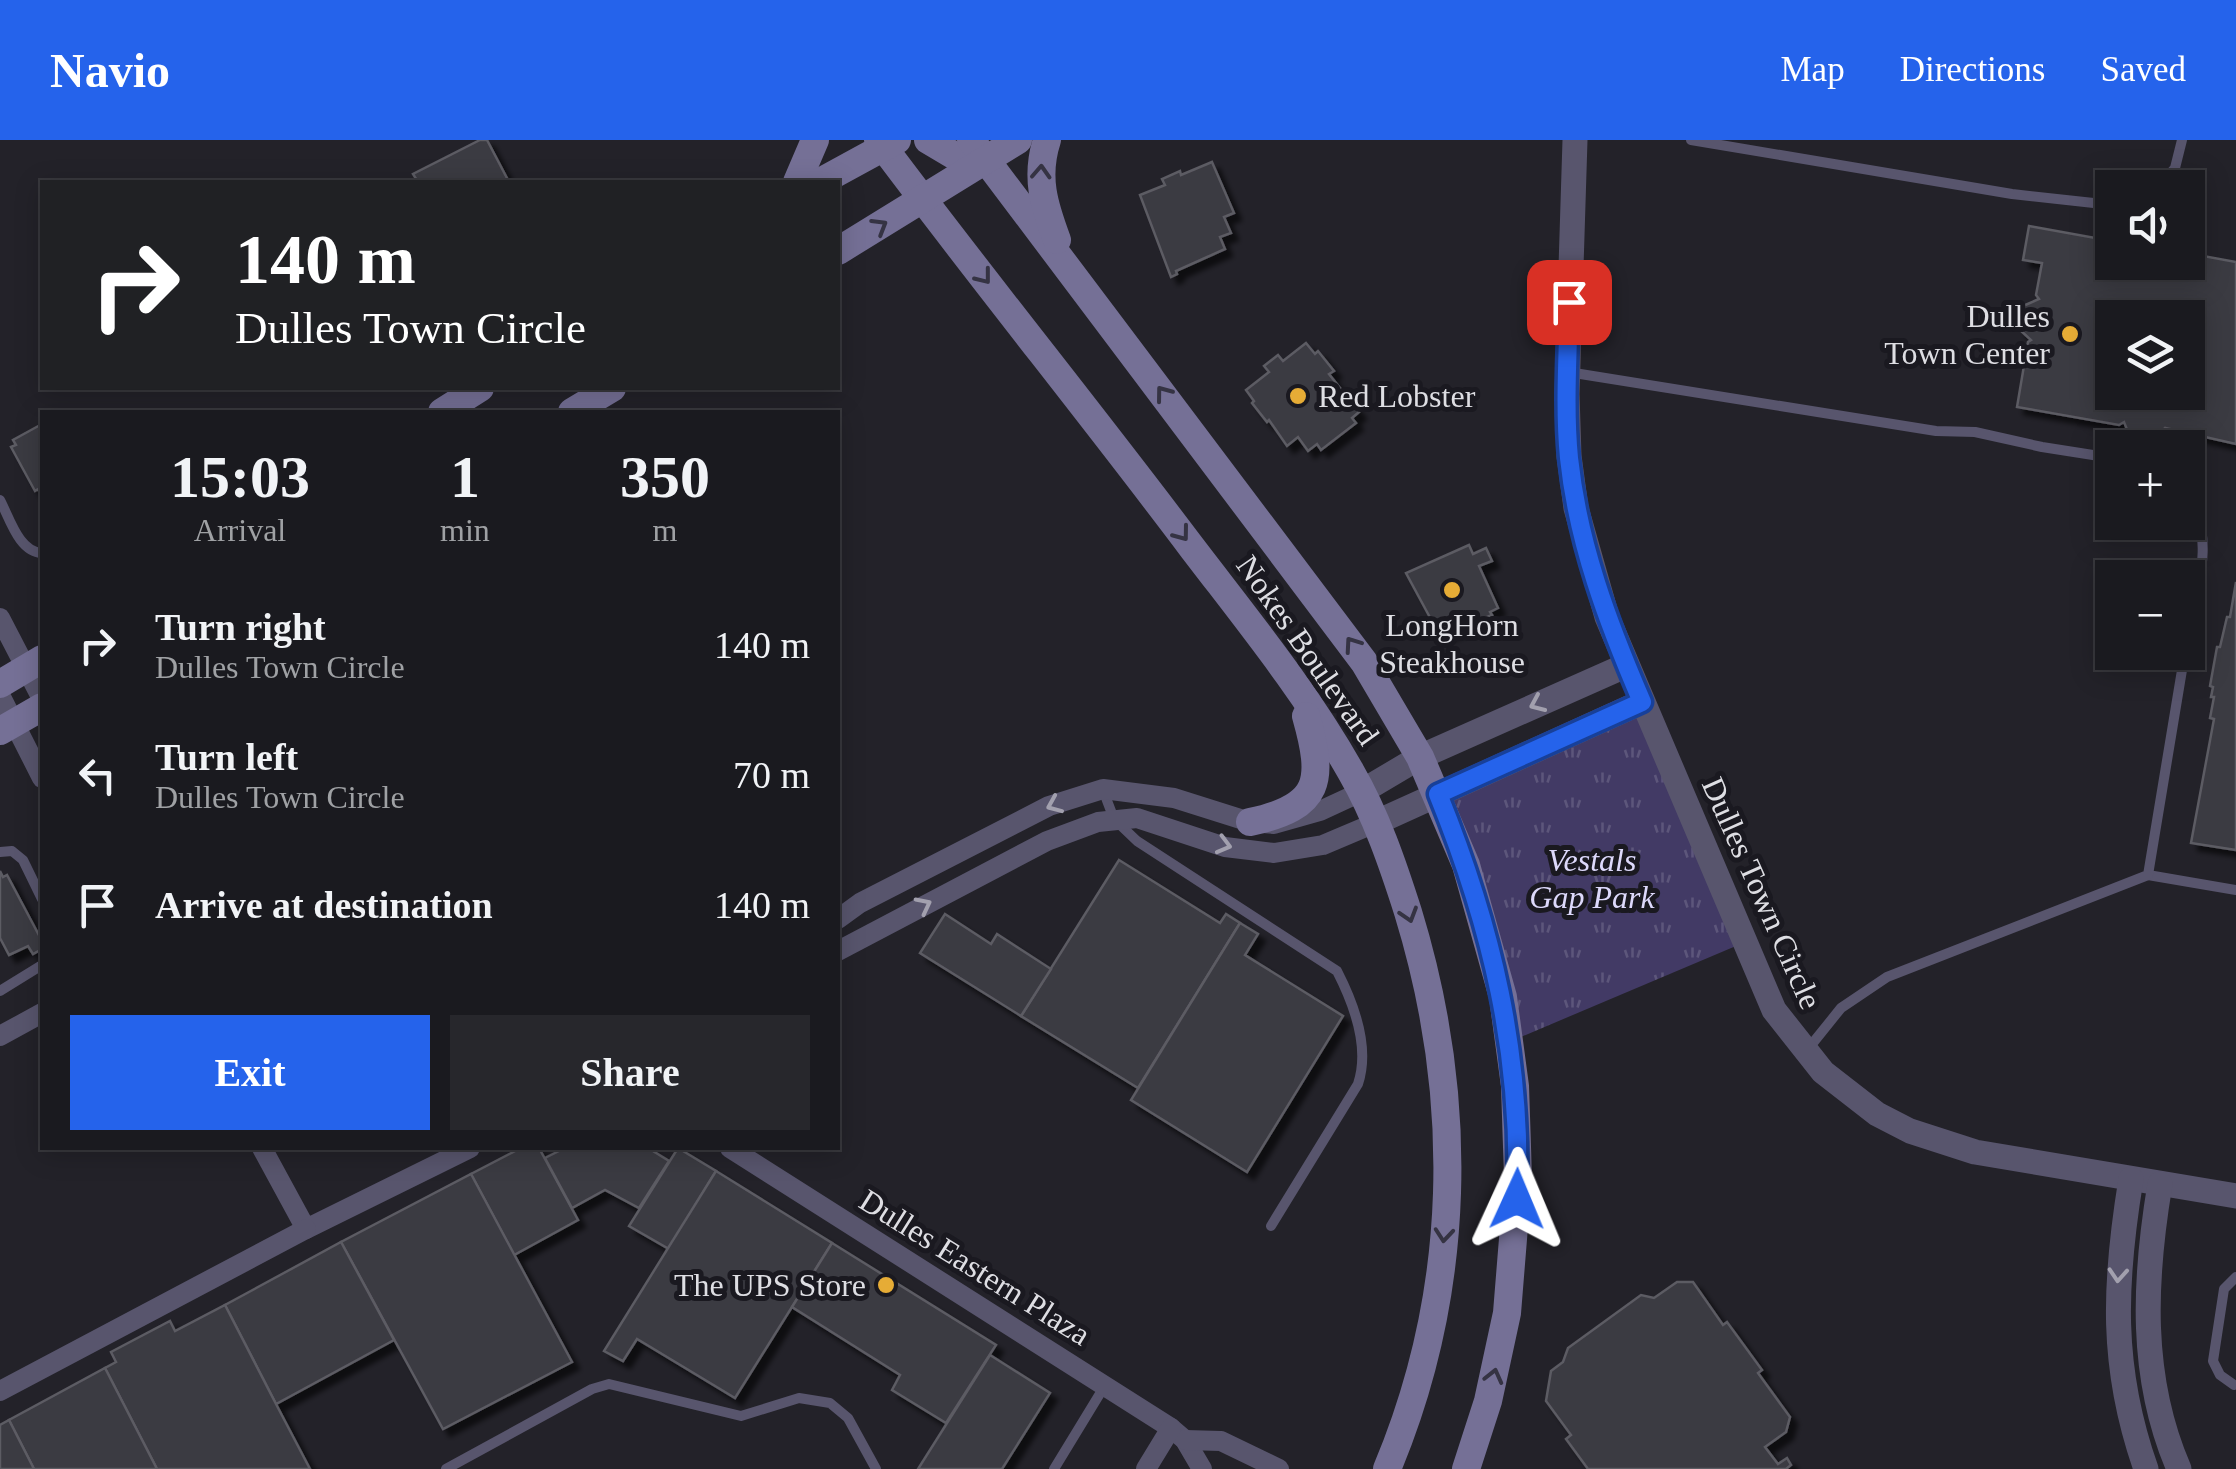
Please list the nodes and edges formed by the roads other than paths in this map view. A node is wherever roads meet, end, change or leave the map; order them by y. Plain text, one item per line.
1 (815, 140) edge
2 (928, 140) edge
3 (1018, 140) edge
4 (1046, 140) edge
5 (1575, 140) edge
6 (1691, 140) edge
7 (2182, 140) edge
8 (886, 142) edge
9 (978, 151) edge
10 (2174, 170) edge
11 (797, 180) edge
12 (823, 180) edge
13 (923, 200) junction
14 (2095, 203) edge
15 (840, 250) edge
16 (1068, 270) junction
17 (1567, 372) junction
18 (477, 390) edge
19 (609, 390) edge
20 (445, 410) edge
21 (575, 410) edge
22 (2095, 455) edge
23 (0, 500) edge
24 (40, 552) edge
25 (0, 618) edge
26 (35, 664) edge
27 (1627, 665) junction
28 (2182, 670) edge
29 (0, 684) edge
30 (1299, 690) junction
31 (0, 695) edge
32 (1642, 702) junction
33 (40, 708) edge
34 (7, 727) edge
35 (1420, 757) junction
36 (40, 775) edge
37 (1103, 789) junction
38 (1362, 792) junction
39 (1438, 794) junction
40 (1114, 819) junction
41 (1250, 822) junction
42 (1375, 823) junction
43 (0, 852) edge
44 (2148, 875) junction
45 (2236, 890) edge
46 (40, 895) edge
47 (840, 918) edge
48 (840, 950) edge
49 (40, 966) edge
50 (0, 990) edge
51 (40, 1014) edge
52 (0, 1036) edge
53 (1805, 1053) junction
54 (263, 1150) edge
55 (466, 1150) edge
56 (733, 1150) edge
57 (2132, 1178) junction
58 (2160, 1184) junction
59 (2236, 1196) edge
60 (1271, 1226) dead end
61 (306, 1230) junction
62 (2236, 1277) edge
63 (2234, 1385) dead end
64 (1104, 1386) junction
65 (0, 1392) edge
66 (1178, 1434) junction
67 (1472, 1461) edge
68 (446, 1469) edge
69 (876, 1469) edge
70 (1054, 1469) edge
71 (1146, 1469) edge
72 (1202, 1469) edge
73 (1279, 1469) edge
74 (1387, 1469) edge
75 (2146, 1469) edge
76 (2179, 1469) edge

1 - 11 main road
2 - 9 main road
3 - 9 main road
16 -> 4 main road
5 - 17 street, Dulles Town Circle
6 - 14 lane
7 - 10 lane
8 - 12 main road
8 - 13 main road, Nokes Boulevard
9 - 13 main road
9 - 16 main road, Nokes Boulevard
15 -> 13 main road
13 -> 30 main road, Nokes Boulevard
35 -> 16 main road, Nokes Boulevard
17 - 22 lane
17 - 27 street, Dulles Town Circle
18 - 20 main road
19 - 21 main road
23 - 24 lane
25 - 26 street
26 - 29 main road
27 - 32 street, Dulles Town Circle
27 -> 35 street
28 - 44 lane
30 - 38 main road, Nokes Boulevard
30 - 41 main road
31 - 34 street
32 - 39 street
32 - 53 street, Dulles Town Circle
33 - 34 main road
34 - 36 street
35 - 38 street
35 - 39 main road, Nokes Boulevard
37 - 40 lane
37 - 41 street
37 -> 47 street
38 - 41 street
38 - 42 main road, Nokes Boulevard
39 - 42 street
67 -> 39 main road, Nokes Boulevard
40 -> 42 street
48 -> 40 street
40 - 60 lane
42 -> 74 main road, Nokes Boulevard
43 - 46 lane
44 - 45 lane
44 - 53 lane
49 - 50 lane
51 - 52 street
53 - 57 street, Dulles Town Circle
54 - 61 street
55 - 61 street
56 - 64 street, Dulles Eastern Plaza
57 - 58 street, Dulles Town Circle
57 -> 75 street
58 - 59 street, Dulles Town Circle
58 - 76 street
61 - 65 street
62 - 63 lane
64 - 66 street, Dulles Eastern Plaza
64 - 70 lane
66 - 71 street
66 - 72 street, Dulles Eastern Plaza
66 - 73 street, Dulles Eastern Plaza
68 - 69 lane

